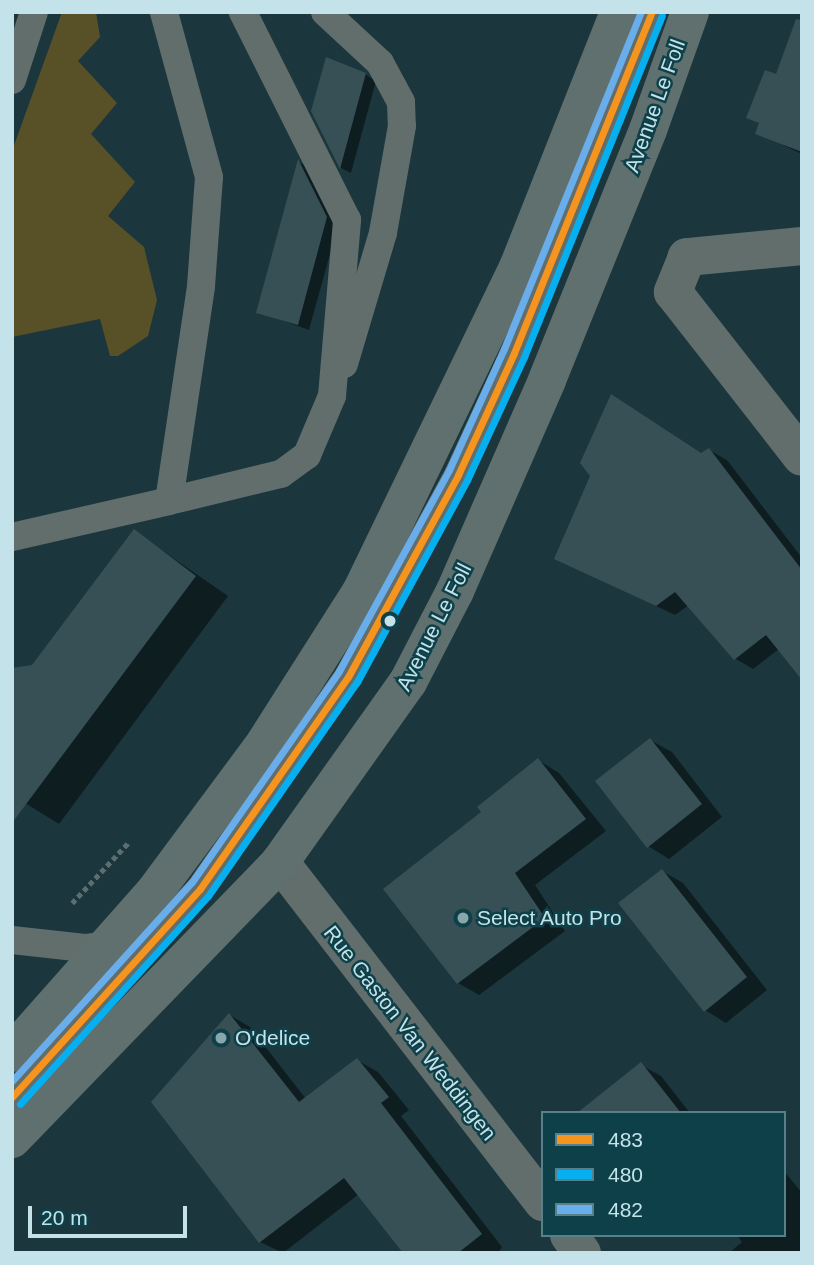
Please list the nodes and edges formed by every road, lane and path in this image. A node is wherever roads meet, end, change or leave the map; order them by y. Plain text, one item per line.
1 (34, 12) edge
2 (164, 12) edge
3 (243, 12) edge
4 (325, 12) edge
5 (619, 12) edge
6 (652, 12) edge
7 (690, 12) edge
8 (12, 80) edge
9 (802, 246) edge
10 (332, 396) junction
11 (802, 457) edge
12 (169, 501) junction
13 (12, 537) edge
14 (133, 838) dead end
15 (280, 862) junction
16 (23, 942) edge
17 (112, 944) junction
18 (12, 1052) edge
19 (12, 1097) edge
20 (12, 1139) edge
21 (541, 1199) edge
22 (570, 1237) edge
23 (582, 1253) edge

1 - 8 lane
2 - 12 lane
3 - 10 lane
4 - 10 lane
5 - 17 main road
6 - 19 lane, Avenue Le Foll
7 - 15 main road, Avenue Le Foll
9 - 11 street
10 - 12 lane
12 - 13 lane
14 - 16 path
15 - 20 main road, Avenue Le Foll
15 - 21 street, Rue Gaston Van Weddingen
16 - 17 lane
17 - 18 main road
22 - 23 street

